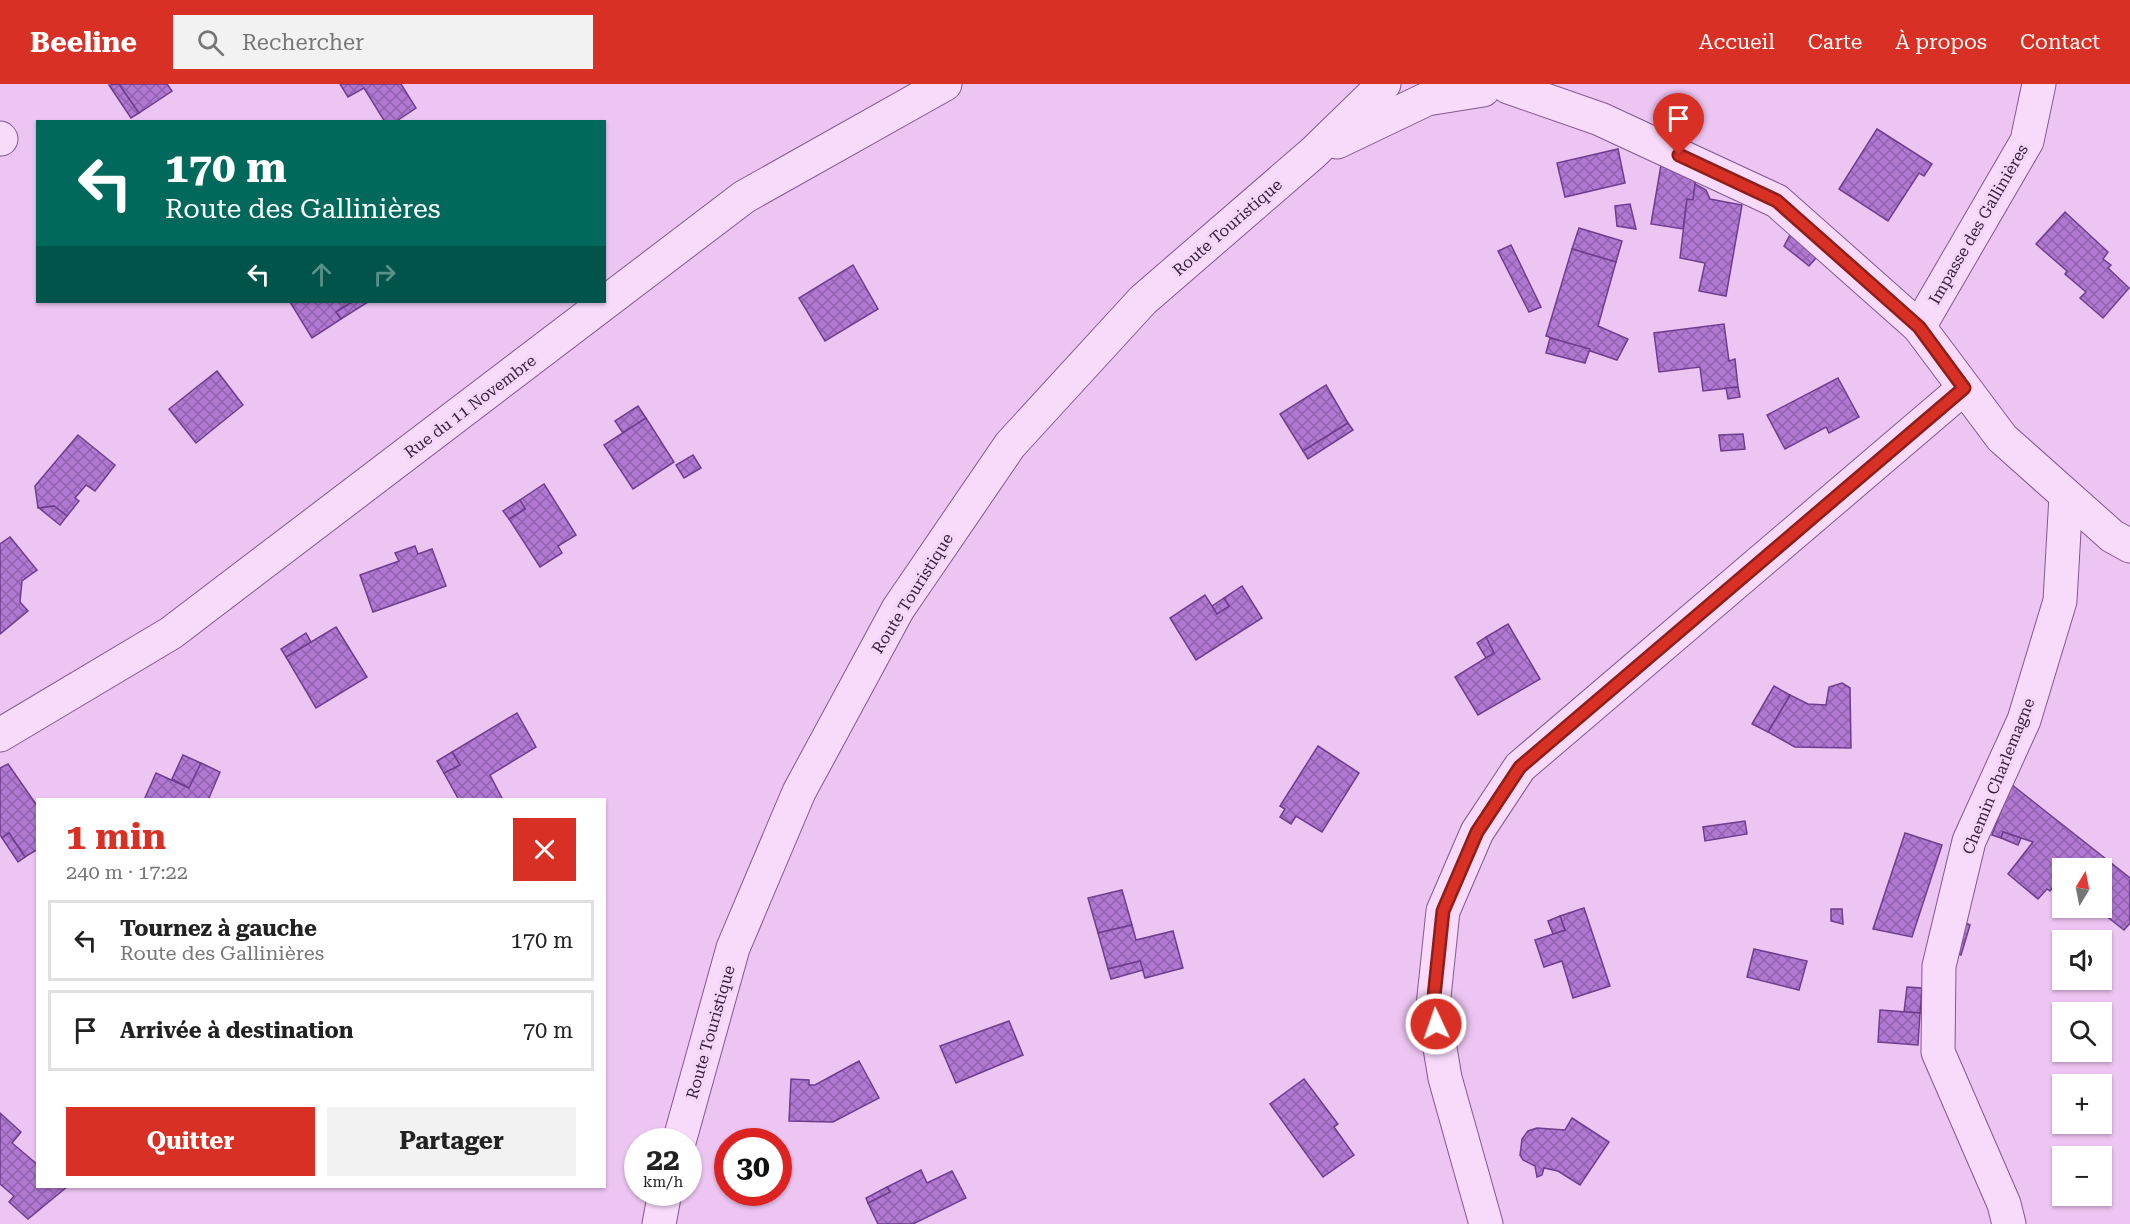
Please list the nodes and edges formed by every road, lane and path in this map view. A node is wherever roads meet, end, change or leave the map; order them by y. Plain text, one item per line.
1 (945, 84) edge
2 (1384, 84) edge
3 (1578, 84) edge
4 (2039, 84) edge
5 (1492, 86) edge
6 (1600, 119) junction
7 (1313, 153) junction
8 (606, 302) edge
9 (605, 303) edge
10 (1919, 327) junction
11 (1964, 388) junction
12 (2066, 496) junction
13 (2130, 546) edge
14 (0, 735) edge
15 (683, 1128) edge
16 (662, 1206) edge
17 (659, 1224) edge
18 (1486, 1224) edge
19 (2009, 1224) edge

1 - 8 street, Rue du 11 Novembre
2 - 7 street, Route Touristique
3 - 6 street
4 - 10 street, Impasse des Gallinières
5 - 6 street
5 - 7 street, Route Touristique
6 - 10 street
7 - 15 street, Route Touristique
9 - 14 street, Rue du 11 Novembre
10 - 11 street
11 - 12 street
11 - 18 street
12 - 13 street
12 - 19 street, Chemin Charlemagne
16 - 17 street

